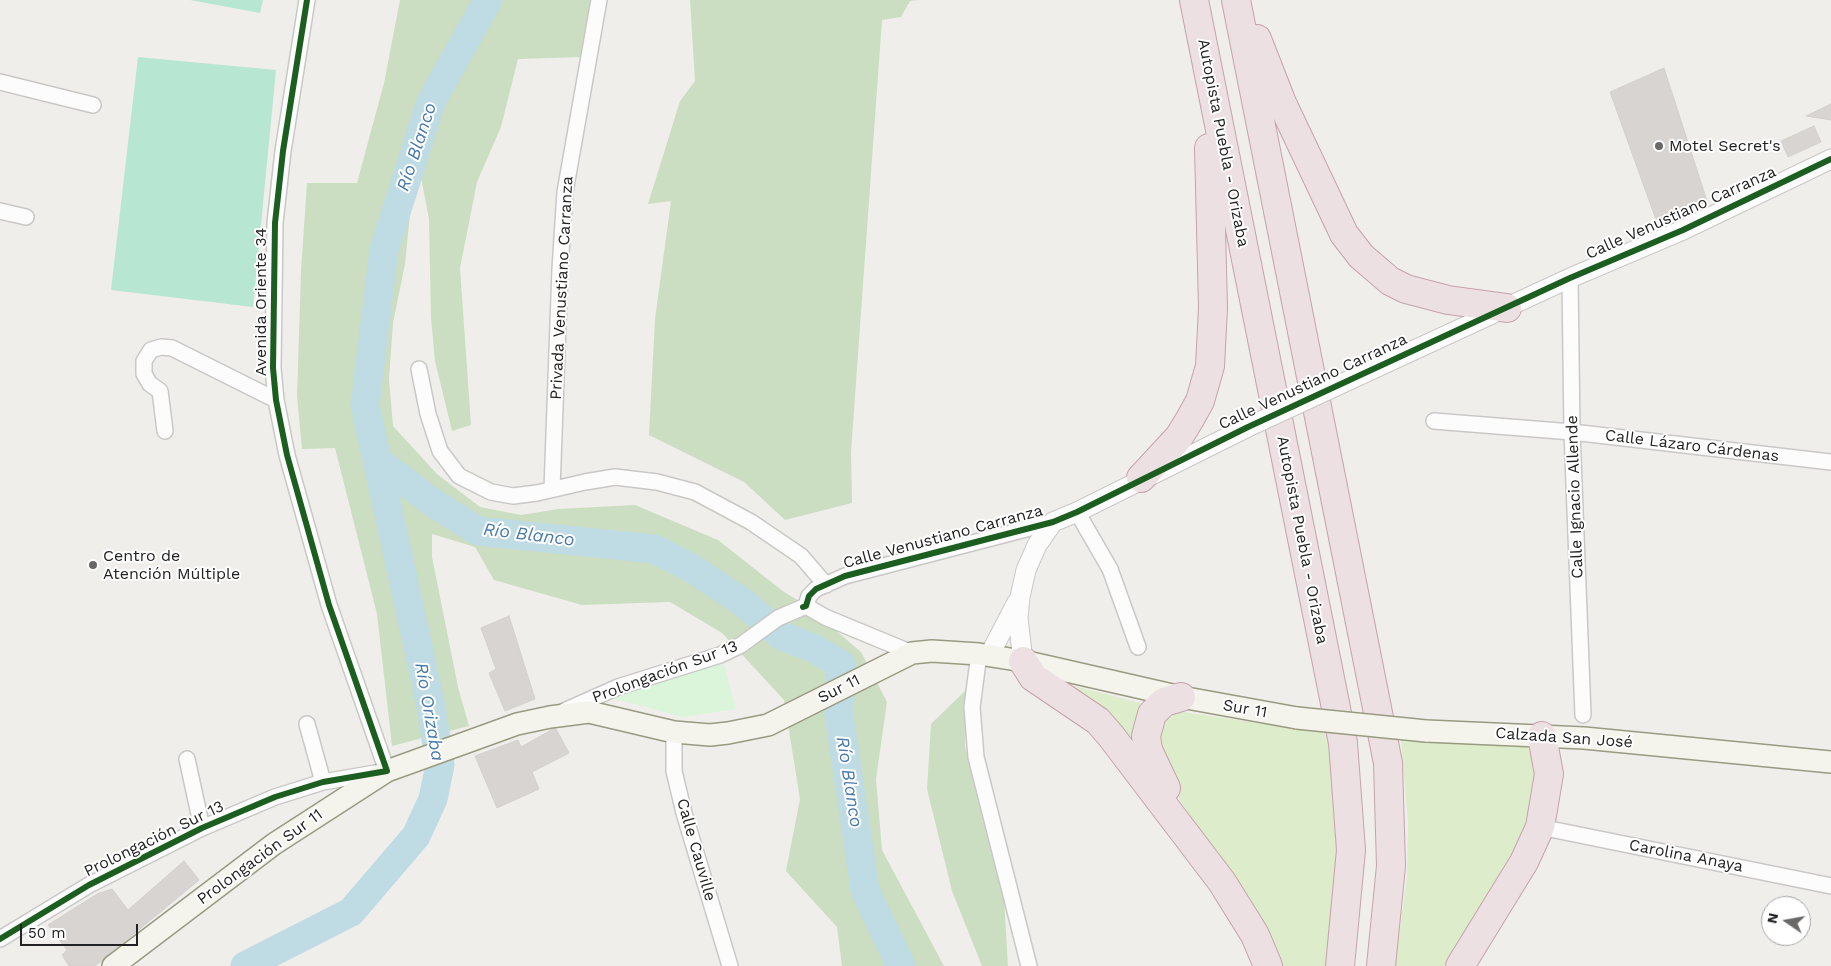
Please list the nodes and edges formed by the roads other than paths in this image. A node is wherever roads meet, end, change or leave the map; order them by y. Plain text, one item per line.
1 (307, 0) edge
2 (599, 0) edge
3 (1236, 0) edge
4 (1242, 0) edge
5 (1194, 2) edge
6 (0, 82) edge
7 (93, 105) dead end
8 (1831, 159) edge
9 (0, 211) edge
10 (26, 217) dead end
11 (1570, 278) junction
12 (1507, 308) junction
13 (419, 369) dead end
14 (276, 400) junction
15 (1434, 421) dead end
16 (165, 431) dead end
17 (1572, 432) junction
18 (1831, 462) edge
19 (1141, 478) junction
20 (552, 489) junction
21 (1078, 512) junction
22 (1053, 522) junction
23 (826, 585) junction
24 (1020, 597) junction
25 (805, 606) junction
26 (1138, 647) dead end
27 (912, 653) junction
28 (984, 655) junction
29 (1023, 661) junction
30 (1181, 697) junction
31 (1583, 715) dead end
32 (550, 717) junction
33 (1297, 718) joint
34 (307, 724) dead end
35 (674, 732) junction
36 (1542, 736) junction
37 (187, 759) dead end
38 (1831, 762) edge
39 (388, 770) junction
40 (323, 782) junction
41 (1540, 827) junction
42 (202, 828) junction
43 (1222, 882) junction
44 (1831, 886) edge
45 (0, 939) edge
46 (113, 966) edge
47 (730, 966) edge
48 (1029, 966) edge
49 (1268, 966) edge
50 (1340, 966) edge
51 (1381, 966) edge
52 (1460, 966) edge

1 - 14 street, Avenida Oriente 34
2 - 20 street, Privada Venustiano Carranza
3 - 51 highway
4 - 12 highway
5 - 19 highway
5 - 50 highway, Autopista Puebla - Orizaba
6 - 7 street
8 - 11 street, Calle Venustiano Carranza
9 - 10 street
11 - 12 street, Calle Venustiano Carranza
11 - 17 street, Calle Ignacio Allende
12 - 19 street, Calle Venustiano Carranza, bridge
13 - 20 street
14 - 16 street
14 - 39 street, Avenida Oriente 34
15 - 17 street, Calle Lázaro Cárdenas
17 - 18 street, Calle Lázaro Cárdenas
17 - 31 street, Calle Ignacio Allende
19 - 21 street, Calle Venustiano Carranza
20 - 23 street
21 - 22 street, Calle Venustiano Carranza
21 - 26 street
22 - 23 street, Calle Venustiano Carranza
22 - 24 street
23 - 25 street, Calle Venustiano Carranza
24 - 28 street
24 - 29 street
25 - 27 street
25 - 32 street, Prolongación Sur 13
27 - 28 main road, Sur 11
27 - 35 main road, Sur 11
28 - 29 main road, Sur 11
28 - 48 street
29 - 30 main road, Sur 11
29 - 43 highway
30 - 33 main road, Sur 11
30 - 43 highway
32 - 35 main road, Sur 11
32 - 39 main road, Sur 11
33 - 36 main road, Calzada San José, bridge
34 - 40 street
35 - 47 street, Calle Cauville
36 - 38 main road, Calzada San José
36 - 41 highway
37 - 42 street
39 - 40 street, Prolongación Sur 13
39 - 46 main road, Prolongación Sur 11
40 - 42 street, Prolongación Sur 13
41 - 44 street, Carolina Anaya
41 - 52 highway
42 - 45 street, Prolongación Sur 13
43 - 49 highway

